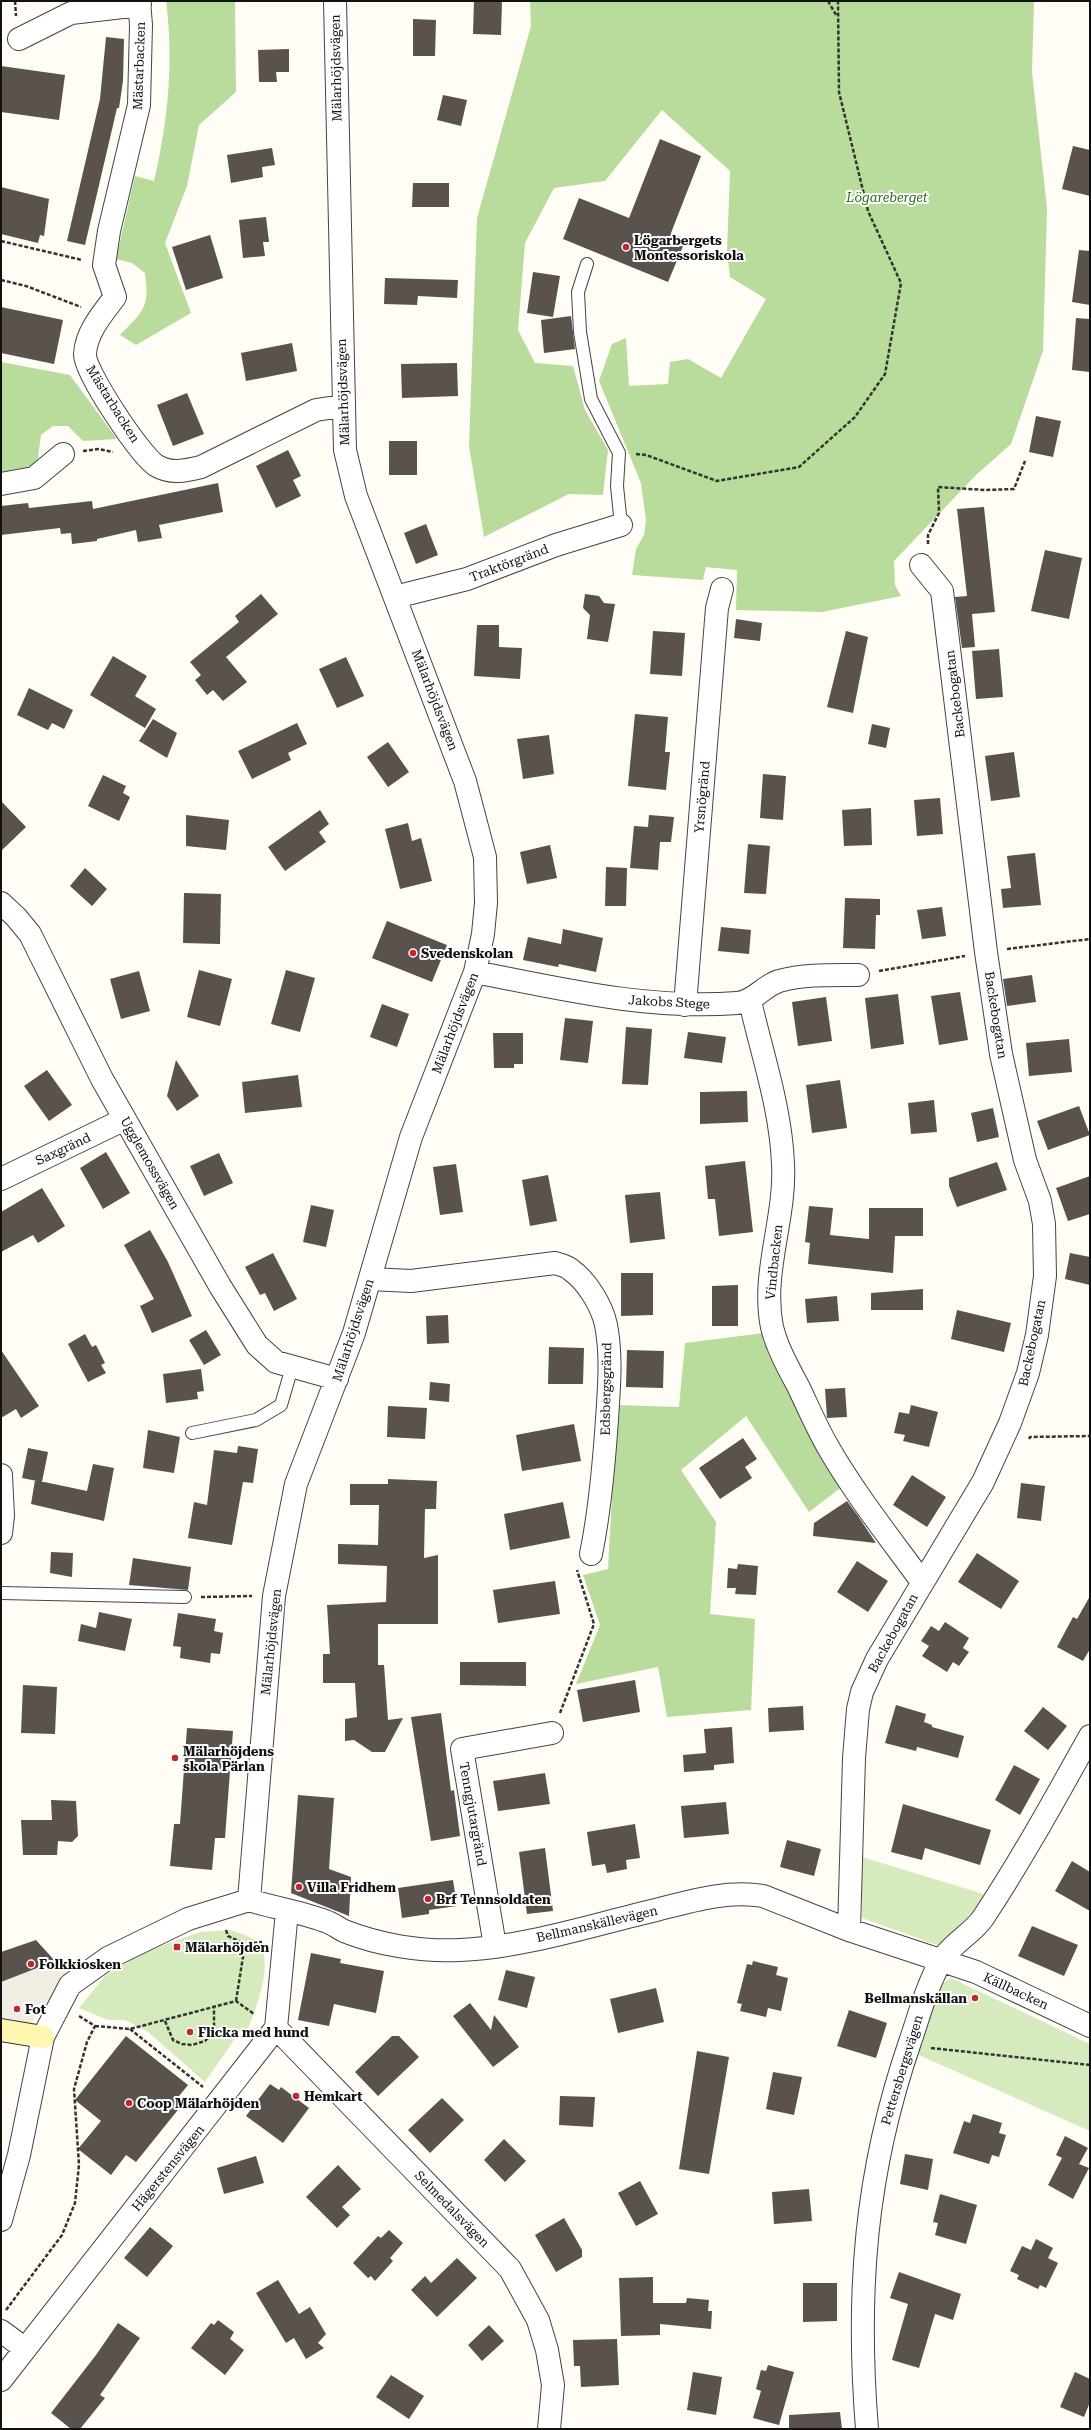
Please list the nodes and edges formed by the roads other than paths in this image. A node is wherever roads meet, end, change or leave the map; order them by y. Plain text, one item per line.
1 (335, 1) edge
2 (140, 3) edge
3 (19, 39) dead end
4 (587, 264) dead end
5 (342, 406) junction
6 (63, 454) road end
7 (1, 484) edge
8 (621, 525) joint
9 (924, 569) road end
10 (722, 589) dead end
11 (395, 597) junction
12 (1, 903) edge
13 (475, 972) junction
14 (858, 974) dead end
15 (750, 1001) junction
16 (685, 1005) junction
17 (125, 1119) junction
18 (1, 1178) edge
19 (370, 1279) junction
20 (292, 1367) junction
21 (337, 1379) junction
22 (192, 1434) dead end
23 (1, 1475) edge
24 (1, 1533) edge
25 (591, 1554) road end
26 (922, 1582) junction
27 (1, 1593) edge
28 (185, 1597) road end
29 (552, 1732) road end
30 (1090, 1736) edge
31 (249, 1900) junction
32 (287, 1911) junction
33 (849, 1930) junction
34 (495, 1946) junction
35 (941, 1960) junction
36 (1090, 2026) edge
37 (276, 2028) junction
38 (1, 2030) edge
39 (43, 2037) junction
40 (1, 2220) edge
41 (1, 2331) edge
42 (24, 2348) junction
43 (1, 2380) edge
44 (549, 2429) edge
45 (867, 2429) edge

1 - 5 street, Mälarhöjdsvägen
2 - 3 street, Mästarbacken
2 - 5 street, Mästarbacken
4 - 8 lane
5 - 11 street, Mälarhöjdsvägen
6 - 7 street
8 - 11 street, Traktörgränd
9 - 26 street, Backebogatan
10 - 16 street, Yrsnögränd
11 - 13 street, Mälarhöjdsvägen
12 - 17 street, Ugglemossvägen
13 - 16 street, Jakobs Stege
13 - 19 street, Mälarhöjdsvägen
14 - 15 street
15 - 16 street, Jakobs Stege
15 - 26 street, Vindbacken
17 - 18 street, Saxgränd
17 - 20 street, Ugglemossvägen
19 - 21 street, Mälarhöjdsvägen
19 - 25 street, Edsbergsgränd
20 - 21 street, Ugglemossvägen
20 - 22 lane
21 - 31 street, Mälarhöjdsvägen
23 - 24 street
26 - 33 street, Backebogatan
27 - 28 lane
29 - 34 street, Tenngjutargränd
30 - 35 street, Pettersbergsvägen
31 - 32 street, Bellmanskällevägen
31 - 39 street
32 - 34 street, Bellmanskällevägen
32 - 37 street
33 - 34 street, Bellmanskällevägen
33 - 35 street, Bellmanskällevägen
35 - 36 street, Källbacken
35 - 45 street, Pettersbergsvägen
37 - 42 street, Hägerstensvägen
37 - 44 street, Selmedalsvägen
38 - 39 street
39 - 40 street
41 - 42 street
42 - 43 street, Hägerstensvägen

